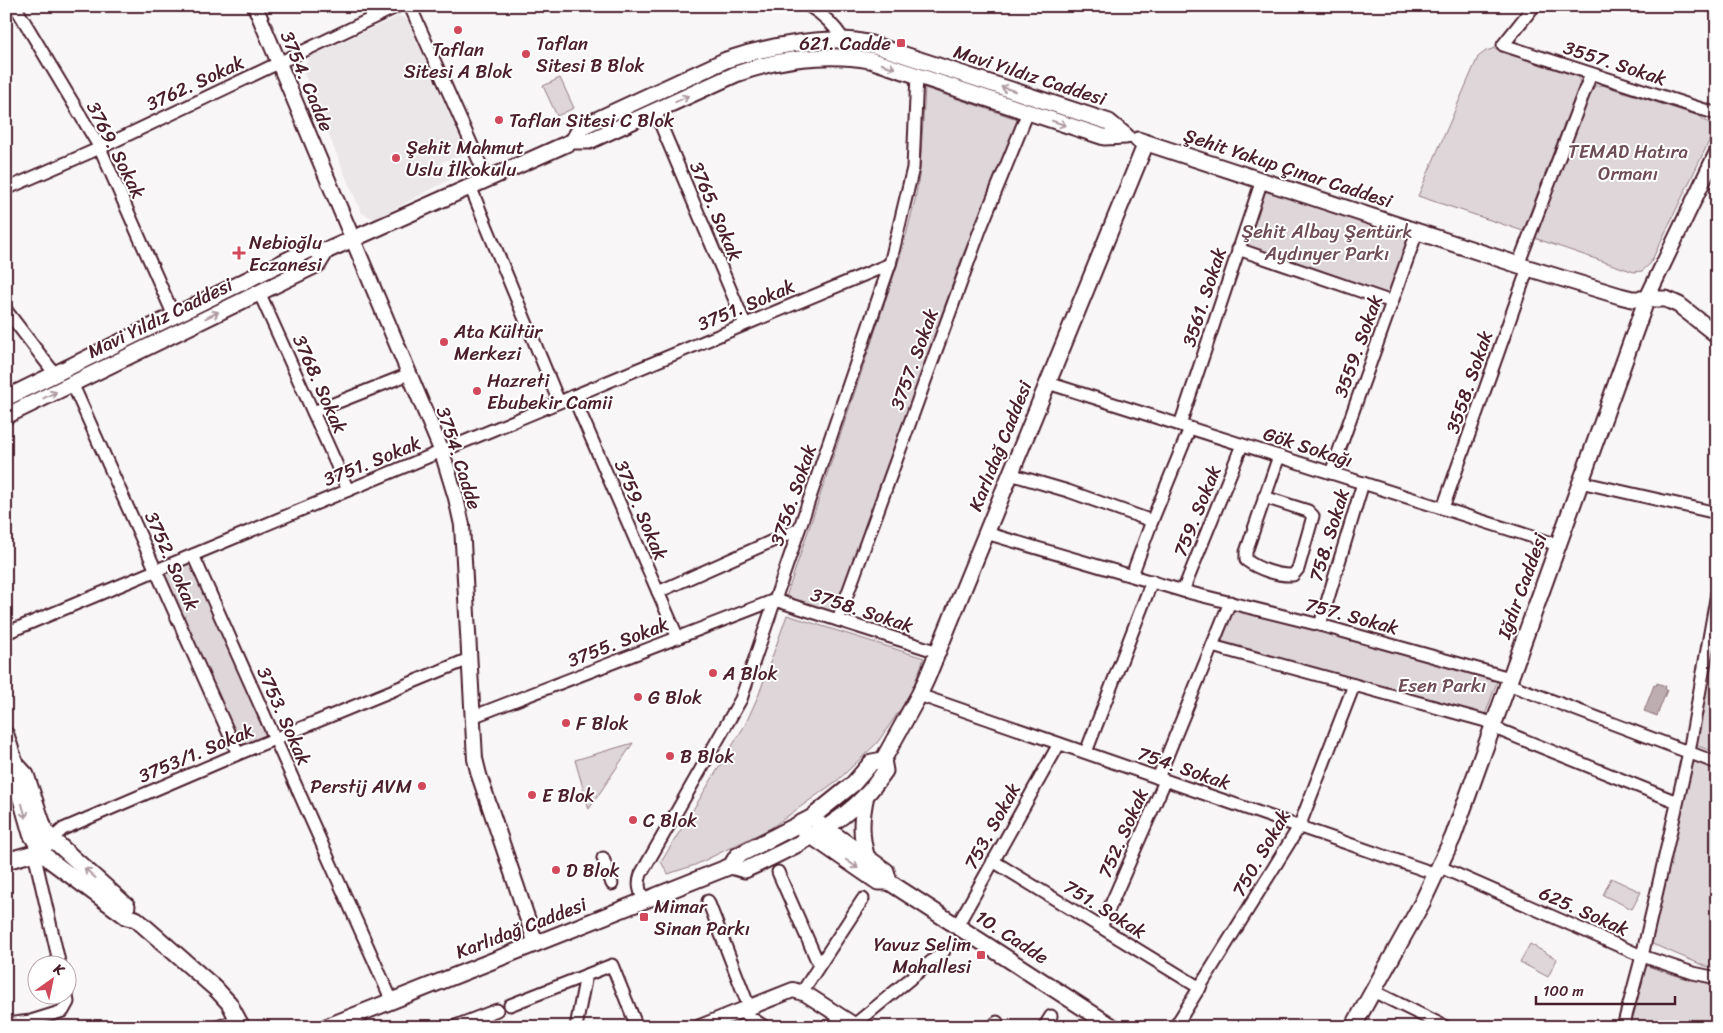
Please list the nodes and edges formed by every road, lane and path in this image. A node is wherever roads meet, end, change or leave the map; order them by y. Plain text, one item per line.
1 (14, 6) edge
2 (255, 6) edge
3 (398, 6) edge
4 (410, 6) edge
5 (809, 6) edge
6 (1534, 6) edge
7 (844, 40) junction
8 (814, 42) junction
9 (817, 57) junction
10 (278, 63) junction
11 (1591, 74) junction
12 (917, 75) junction
13 (655, 111) junction
14 (1028, 112) junction
15 (1717, 114) edge
16 (1126, 136) junction
17 (573, 141) junction
18 (1146, 143) junction
19 (100, 148) junction
20 (1717, 152) edge
21 (487, 179) junction
22 (1262, 180) junction
23 (470, 186) junction
24 (6, 189) edge
25 (1417, 232) junction
26 (353, 239) junction
27 (1238, 250) junction
28 (326, 251) junction
29 (890, 264) junction
30 (1523, 266) junction
31 (259, 292) junction
32 (1647, 298) junction
33 (1392, 302) junction
34 (6, 310) edge
35 (174, 316) junction
36 (746, 324) junction
37 (180, 330) junction
38 (1717, 335) edge
39 (55, 374) junction
40 (409, 374) junction
41 (1048, 382) junction
42 (72, 383) junction
43 (573, 396) junction
44 (6, 398) edge
45 (559, 402) junction
46 (313, 412) junction
47 (6, 416) edge
48 (1185, 426) junction
49 (1242, 444) junction
50 (442, 452) junction
51 (1279, 456) junction
52 (1331, 473) junction
53 (1010, 474) junction
54 (1580, 482) junction
55 (1363, 483) junction
56 (348, 490) junction
57 (1264, 497) junction
58 (1443, 508) junction
59 (1717, 513) edge
60 (1152, 521) junction
61 (799, 529) junction
62 (986, 533) junction
63 (1558, 545) junction
64 (193, 554) junction
65 (156, 570) junction
66 (1132, 575) junction
67 (1152, 581) junction
68 (1183, 591) junction
69 (658, 592) junction
70 (1717, 593) edge
71 (775, 600) junction
72 (1230, 602) junction
73 (838, 620) junction
74 (1320, 625) junction
75 (6, 633) edge
76 (678, 638) junction
77 (1212, 646) junction
78 (938, 652) junction
79 (469, 659) junction
80 (1509, 681) junction
81 (1354, 685) junction
82 (919, 695) junction
83 (472, 717) junction
84 (1493, 725) junction
85 (6, 735) edge
86 (276, 739) junction
87 (1059, 744) junction
88 (1086, 752) junction
89 (1689, 752) junction
90 (238, 754) junction
91 (883, 760) junction
92 (1717, 763) edge
93 (11, 765) edge
94 (1162, 779) junction
95 (866, 795) junction
96 (1677, 802) junction
97 (811, 818) junction
98 (797, 826) junction
99 (1300, 827) junction
100 (825, 828) junction
101 (812, 836) junction
102 (52, 839) junction
103 (37, 851) junction
104 (603, 858) dead end
105 (867, 858) junction
106 (6, 861) edge
107 (993, 861) junction
108 (731, 866) junction
109 (1438, 870) junction
110 (778, 872) dead end
111 (889, 882) junction
112 (612, 884) dead end
113 (863, 899) dead end
114 (708, 900) dead end
115 (644, 902) junction
116 (136, 919) junction
117 (957, 926) junction
118 (1101, 927) junction
119 (536, 944) junction
120 (944, 951) dead end
121 (58, 956) edge
122 (1642, 956) junction
123 (820, 965) junction
124 (586, 975) junction
125 (1717, 978) edge
126 (1200, 988) junction
127 (1373, 991) junction
128 (802, 992) junction
129 (392, 1001) junction
130 (510, 1005) dead end
131 (66, 1006) edge
132 (745, 1009) junction
133 (497, 1010) dead end
134 (1051, 1016) dead end
135 (480, 1021) edge
136 (240, 1023) edge
137 (6, 1024) edge
138 (855, 1026) edge
139 (218, 1027) edge
140 (326, 1027) edge
141 (453, 1027) edge
142 (576, 1027) edge
143 (637, 1027) edge
144 (700, 1027) edge
145 (765, 1027) edge
146 (1044, 1027) edge
147 (1113, 1027) edge
148 (1175, 1027) edge
149 (1353, 1027) edge
150 (1446, 1027) edge
151 (1622, 1027) edge

1 - 19 street, 3769. Sokak
2 - 10 street, 3754. Cadde
3 - 10 street, 3762. Sokak
4 - 21 street
5 - 7 street
6 - 11 street, 3557. Sokak
7 - 8 main road, Mavi Yıldız Caddesi
16 -> 7 main road, Mavi Yıldız Caddesi
8 - 9 main road
8 - 17 main road, Mavi Yıldız Caddesi
9 -> 12 main road, Mavi Yıldız Caddesi
13 -> 9 main road, Mavi Yıldız Caddesi
10 - 19 street, 3762. Sokak
10 - 26 street, 3754. Cadde
11 - 15 street, 3557. Sokak
11 - 30 street, 3558. Sokak
12 - 14 main road, Mavi Yıldız Caddesi
12 - 29 street, 3756. Sokak
13 - 17 main road, Mavi Yıldız Caddesi
13 - 36 street, 3765. Sokak
14 -> 16 main road, Mavi Yıldız Caddesi
14 - 73 street, 3757. Sokak
16 - 18 main road, Şehit Yakup Çınar Caddesi
17 - 21 main road, Mavi Yıldız Caddesi
18 - 22 main road, Şehit Yakup Çınar Caddesi
18 - 41 main road, Karlıdağ Caddesi
19 - 24 street, 3762. Sokak
19 - 35 street, 3769. Sokak
20 - 32 street, Iğdır Caddesi
21 - 23 main road, Mavi Yıldız Caddesi
22 - 25 main road, Şehit Yakup Çınar Caddesi
22 - 27 street, 3561. Sokak
23 - 26 main road, Mavi Yıldız Caddesi
23 - 45 street
25 - 30 main road, Şehit Yakup Çınar Caddesi
25 - 33 street, 3559. Sokak
26 - 28 main road, Mavi Yıldız Caddesi
26 - 40 street, 3754. Cadde
27 - 33 street
27 - 48 street, 3561. Sokak
28 - 31 main road, Mavi Yıldız Caddesi
28 - 35 main road, Mavi Yıldız Caddesi
29 - 36 street, 3751. Sokak
29 - 61 street, 3756. Sokak
30 - 32 main road, Şehit Yakup Çınar Caddesi
30 - 58 street, 3558. Sokak
37 -> 31 main road, Mavi Yıldız Caddesi
31 - 46 street, 3768. Sokak
32 - 38 main road, Şehit Yakup Çınar Caddesi
32 - 54 main road, Iğdır Caddesi
33 - 52 street, 3559. Sokak
34 - 39 street
35 - 37 main road
35 - 39 main road, Mavi Yıldız Caddesi
36 - 43 street, 3751. Sokak
37 - 42 main road, Mavi Yıldız Caddesi
39 - 44 main road, Mavi Yıldız Caddesi
40 - 46 street
40 - 50 street, 3754. Cadde
41 - 48 street, Gök Sokağı
41 - 53 main road, Karlıdağ Caddesi
47 -> 42 main road, Mavi Yıldız Caddesi
42 - 65 street, 3752. Sokak
43 - 45 street, 3751. Sokak
43 - 69 street, 3759. Sokak
45 - 50 street, 3751. Sokak
46 - 56 street, 3768. Sokak
48 - 49 street, Gök Sokağı
48 - 60 street, 3561. Sokak
49 - 51 street, Gök Sokağı
49 - 68 street, 759. Sokak
50 - 56 street, 3751. Sokak
50 - 79 street, 3754. Cadde
51 - 52 street, Gök Sokağı
51 - 57 street
52 - 55 street, Gök Sokağı
53 - 60 street
53 - 62 main road, Karlıdağ Caddesi
54 - 59 street
54 - 63 main road, Iğdır Caddesi
55 - 58 street, Gök Sokağı
55 - 74 street, 758. Sokak
56 - 64 street, 3751. Sokak
57 - 57 street
58 - 63 street, Gök Sokağı
60 - 66 street, 3561. Sokak
61 - 69 street
61 - 71 street, 3756. Sokak
62 - 66 street, 757. Sokak
62 - 78 main road, Karlıdağ Caddesi
63 - 80 main road, Iğdır Caddesi
64 - 65 street, 3751. Sokak
64 - 86 street, 3753. Sokak
65 - 75 street, 3751. Sokak
65 - 90 street, 3752. Sokak
66 - 67 street, 757. Sokak
67 - 68 street, 757. Sokak
67 - 88 street
68 - 72 street, 757. Sokak
69 - 76 street, 3759. Sokak
70 - 89 street
71 - 73 street, 3758. Sokak
71 - 76 street, 3755. Sokak
71 - 115 street, 3756. Sokak
72 - 74 street, 757. Sokak
72 - 77 street, 752. Sokak
73 - 78 street, 3758. Sokak
74 - 80 street, 757. Sokak
76 - 83 street, 3755. Sokak
77 - 81 street
77 - 94 street, 752. Sokak
78 - 82 main road, Karlıdağ Caddesi
79 - 83 street, 3754. Cadde
79 - 86 street, 3753/1. Sokak
80 - 84 main road, Iğdır Caddesi
80 - 89 street, 757. Sokak
81 - 84 street
81 - 99 street, 750. Sokak
82 - 87 street, 754. Sokak
82 - 91 main road, Karlıdağ Caddesi
83 - 119 street, 3754. Cadde
84 - 96 street
84 - 109 main road, Iğdır Caddesi
85 - 93 main road
86 - 90 street, 3753/1. Sokak
86 - 129 street, 3753. Sokak
87 - 88 street, 754. Sokak
87 - 107 street, 753. Sokak
88 - 94 street, 754. Sokak
89 - 92 street, 757. Sokak
89 - 96 street
90 - 102 street, 3753/1. Sokak
91 - 95 main road, Karlıdağ Caddesi
91 - 97 main road, Karlıdağ Caddesi
93 - 102 main road
93 -> 103 main road
94 - 99 street, 754. Sokak
94 - 118 street, 752. Sokak
95 - 100 main road, Karlıdağ Caddesi
95 - 105 main road
96 - 122 street
97 - 98 main road, Karlıdağ Caddesi
97 - 100 main road, 10. Cadde
98 - 101 main road, 10. Cadde
98 - 108 main road, Karlıdağ Caddesi
99 - 109 street, 754. Sokak
99 - 126 street, 750. Sokak
100 - 101 main road, Karlıdağ Caddesi
100 - 105 main road, 10. Cadde
101 - 108 main road, Karlıdağ Caddesi
101 -> 111 main road, 10. Cadde
102 - 103 main road
116 -> 102 main road
103 - 106 main road
103 - 116 main road
103 - 121 street
104 - 112 street
105 - 111 main road, 10. Cadde
107 - 117 street, 753. Sokak
107 - 118 street, 751. Sokak
108 - 115 main road, Karlıdağ Caddesi
109 - 122 street, 625. Sokak
109 - 127 main road, Iğdır Caddesi
110 - 123 street
111 - 117 main road, 10. Cadde
113 - 123 street
114 - 132 street
115 - 119 main road, Karlıdağ Caddesi
116 - 136 main road
117 - 147 main road, 10. Cadde
118 - 126 street, 751. Sokak
119 - 129 main road, Karlıdağ Caddesi
120 - 138 street
122 - 125 street, 625. Sokak
122 - 151 street
123 - 128 street
124 - 130 street
124 - 142 street
124 - 143 street
126 - 148 street, 750. Sokak
127 - 149 main road, Iğdır Caddesi
127 - 150 street
128 - 132 street
128 - 138 street
129 - 140 main road, Karlıdağ Caddesi
131 - 137 street
132 - 144 street
132 - 145 street
133 - 135 street
134 - 146 street
135 - 141 street
136 - 139 street

